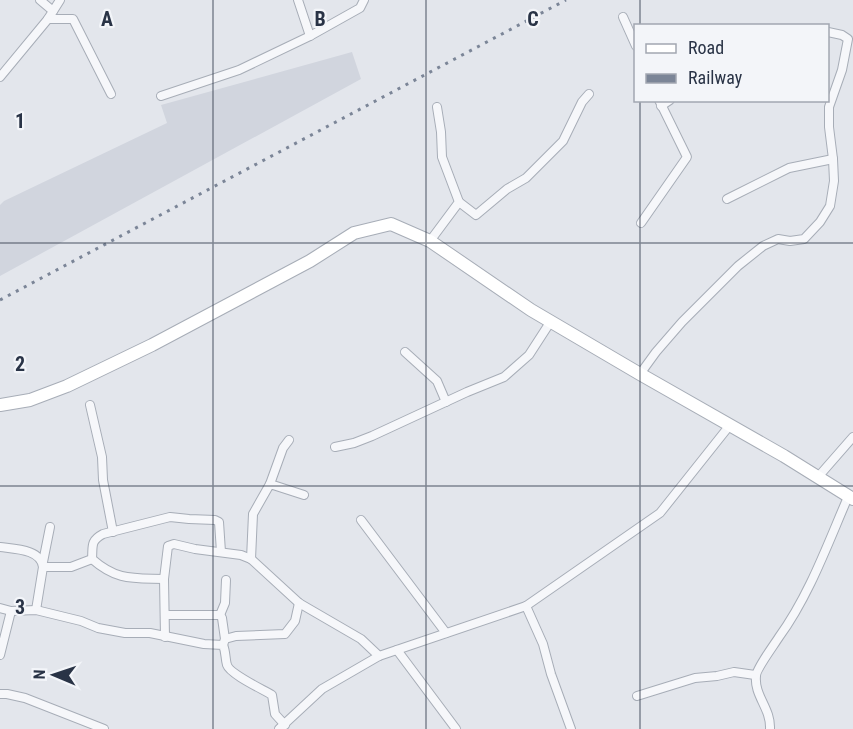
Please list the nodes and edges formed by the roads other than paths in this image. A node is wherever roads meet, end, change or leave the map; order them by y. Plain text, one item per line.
1 (40, 0) edge
2 (60, 0) edge
3 (298, 0) edge
4 (364, 0) edge
5 (50, 15) junction
6 (623, 16) dead end
7 (829, 32) edge
8 (310, 36) junction
9 (634, 41) edge
10 (0, 77) edge
11 (111, 94) dead end
12 (589, 94) dead end
13 (162, 96) dead end
14 (660, 103) edge
15 (437, 107) dead end
16 (833, 159) junction
17 (727, 199) dead end
18 (459, 202) junction
19 (641, 223) dead end
20 (430, 241) junction
21 (551, 321) junction
22 (405, 352) dead end
23 (640, 374) junction
24 (446, 402) junction
25 (0, 405) edge
26 (90, 405) dead end
27 (730, 425) junction
28 (853, 437) edge
29 (290, 440) dead end
30 (335, 447) dead end
31 (818, 477) junction
32 (270, 484) junction
33 (304, 495) dead end
34 (850, 498) edge
35 (362, 520) dead end
36 (51, 527) dead end
37 (113, 532) junction
38 (0, 547) edge
39 (221, 552) junction
40 (92, 559) junction
41 (251, 559) junction
42 (43, 564) junction
43 (164, 579) junction
44 (226, 580) dead end
45 (299, 603) junction
46 (525, 606) junction
47 (0, 608) edge
48 (36, 610) junction
49 (11, 611) junction
50 (165, 615) junction
51 (220, 615) junction
52 (446, 633) junction
53 (165, 637) junction
54 (224, 642) junction
55 (397, 650) junction
56 (0, 655) edge
57 (379, 656) junction
58 (756, 675) junction
59 (0, 694) edge
60 (637, 696) dead end
61 (282, 727) edge
62 (105, 729) edge
63 (456, 729) edge
64 (571, 729) edge
65 (770, 729) edge

1 - 5 street
2 - 5 street
3 - 8 street
4 - 8 street
5 - 10 street
5 - 11 street
6 - 9 street
7 - 16 street
8 - 13 street
12 - 18 street
14 - 19 street
15 - 18 street
16 - 17 street
16 - 23 street
18 - 20 street
20 - 21 street
20 - 25 street
21 - 23 street
21 - 24 street
22 - 24 street
23 - 27 street
24 - 30 street
26 - 37 street
27 - 31 street
27 - 46 street
28 - 31 street
29 - 32 street
31 - 34 street
32 - 33 street
32 - 41 street
34 - 58 street
35 - 52 street
36 - 42 street
37 - 39 street
37 - 40 street
38 - 42 street
39 - 41 street
39 - 43 street
40 - 42 street
40 - 43 street
41 - 45 street
42 - 48 street
43 - 50 street
44 - 51 street
45 - 54 street
45 - 57 street
46 - 52 street
46 - 64 street
47 - 49 street
48 - 49 street
48 - 53 street
49 - 56 street
50 - 51 street
50 - 53 street
51 - 54 street
52 - 55 street
53 - 54 street
54 - 61 street
55 - 57 street
55 - 63 street
57 - 61 street
58 - 60 street
58 - 65 street
59 - 62 street

